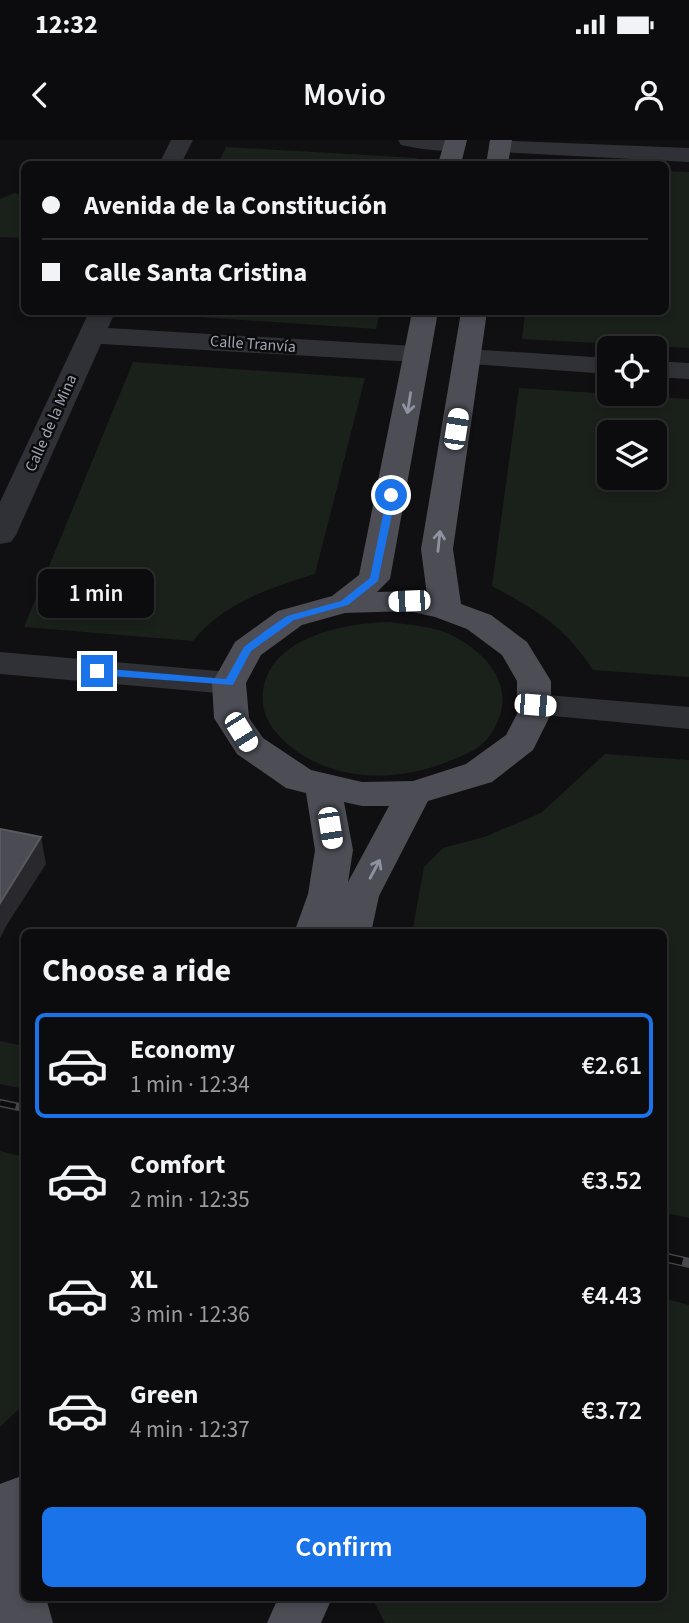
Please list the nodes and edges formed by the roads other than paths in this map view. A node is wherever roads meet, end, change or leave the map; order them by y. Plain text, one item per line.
1 (182, 140) edge
2 (409, 140) edge
3 (454, 149) edge
4 (499, 150) edge
5 (689, 155) edge
6 (172, 161) edge
7 (424, 315) edge
8 (474, 315) edge
9 (97, 323) edge
10 (415, 354) junction
11 (467, 357) junction
12 (597, 365) edge
13 (667, 370) edge
14 (689, 371) edge
15 (0, 535) edge
16 (344, 603) junction
17 (445, 609) junction
18 (0, 663) edge
19 (229, 683) junction
20 (535, 705) junction
21 (689, 718) edge
22 (323, 784) junction
23 (414, 793) junction
24 (315, 929) edge
25 (352, 929) edge
26 (21, 1500) edge
27 (0, 1510) edge
28 (21, 1534) edge
29 (304, 1601) edge
30 (313, 1601) edge
31 (26, 1623) edge
32 (294, 1623) edge
33 (321, 1623) edge

1 - 6 street
2 - 3 street
4 - 5 street
7 - 10 main road
8 - 11 main road
9 - 10 street, Calle Tranvía
9 - 15 street, Calle de la Mina
10 -> 16 main road
11 - 12 street
17 -> 11 main road
13 - 14 street
16 - 17 main road
16 - 19 main road
17 - 20 main road
18 - 19 street
19 - 22 main road
20 - 21 street
20 - 23 main road
22 - 23 main road
22 - 24 main road
25 -> 23 main road
26 - 27 main road
28 - 31 main road
29 - 32 main road
30 - 33 street

